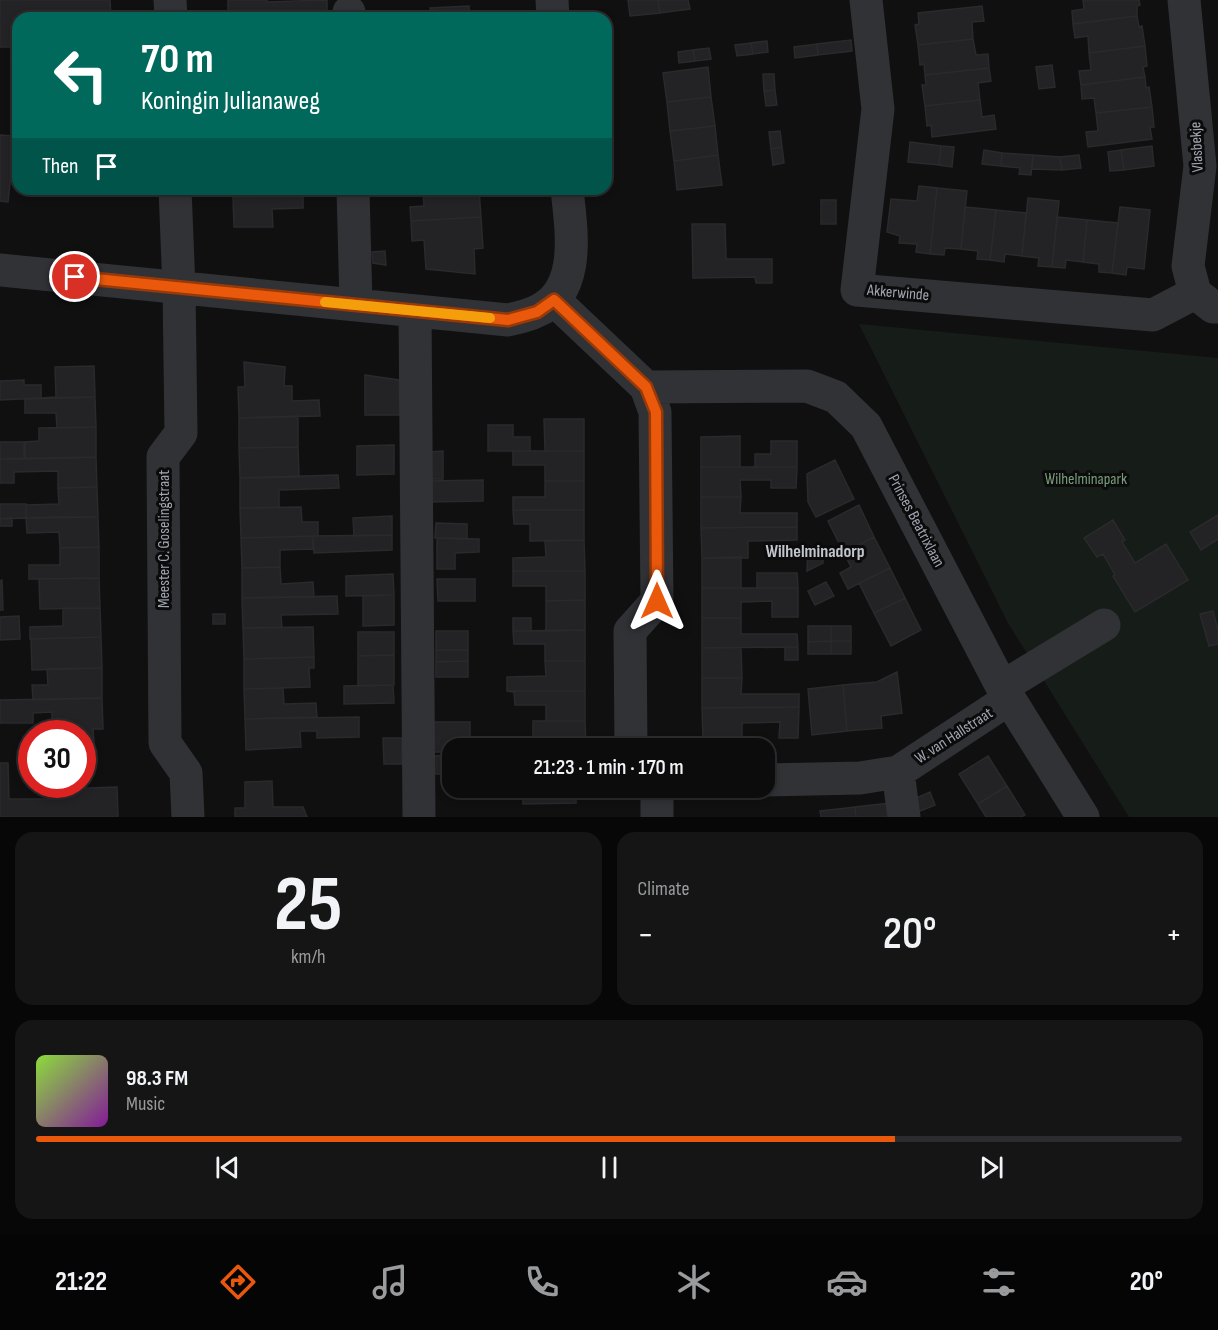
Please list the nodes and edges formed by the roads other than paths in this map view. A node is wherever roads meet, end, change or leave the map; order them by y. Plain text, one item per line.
1 (866, 0) edge
2 (1184, 0) edge
3 (175, 195) edge
4 (353, 195) edge
5 (568, 195) edge
6 (0, 270) edge
7 (179, 288) junction
8 (554, 300) junction
9 (1207, 300) edge
10 (356, 305) junction
11 (415, 311) junction
12 (646, 387) junction
13 (1104, 625) dead end
14 (1006, 693) junction
15 (631, 738) edge
16 (898, 772) junction
17 (775, 780) edge
18 (657, 798) edge
19 (188, 817) edge
20 (419, 817) edge
21 (657, 817) edge
22 (904, 817) edge
23 (1083, 817) edge

1 - 9 street, Akkerwinde
2 - 9 street, Vlasbekje
3 - 7 street, Meester C. Goselingstraat
4 - 10 street
5 - 8 street
6 - 7 street
7 - 10 street
7 - 19 street, Meester C. Goselingstraat
8 - 11 street
8 - 12 street
10 - 11 street
11 - 20 street
12 - 14 street, Prinses Beatrixlaan
12 - 15 street
13 - 14 street, W. van Hallstraat
14 - 16 street, W. van Hallstraat
14 - 23 street, Prinses Beatrixlaan
16 - 17 street, W. van Hallstraat
16 - 22 street, W. van Hallstraat
18 - 21 street

